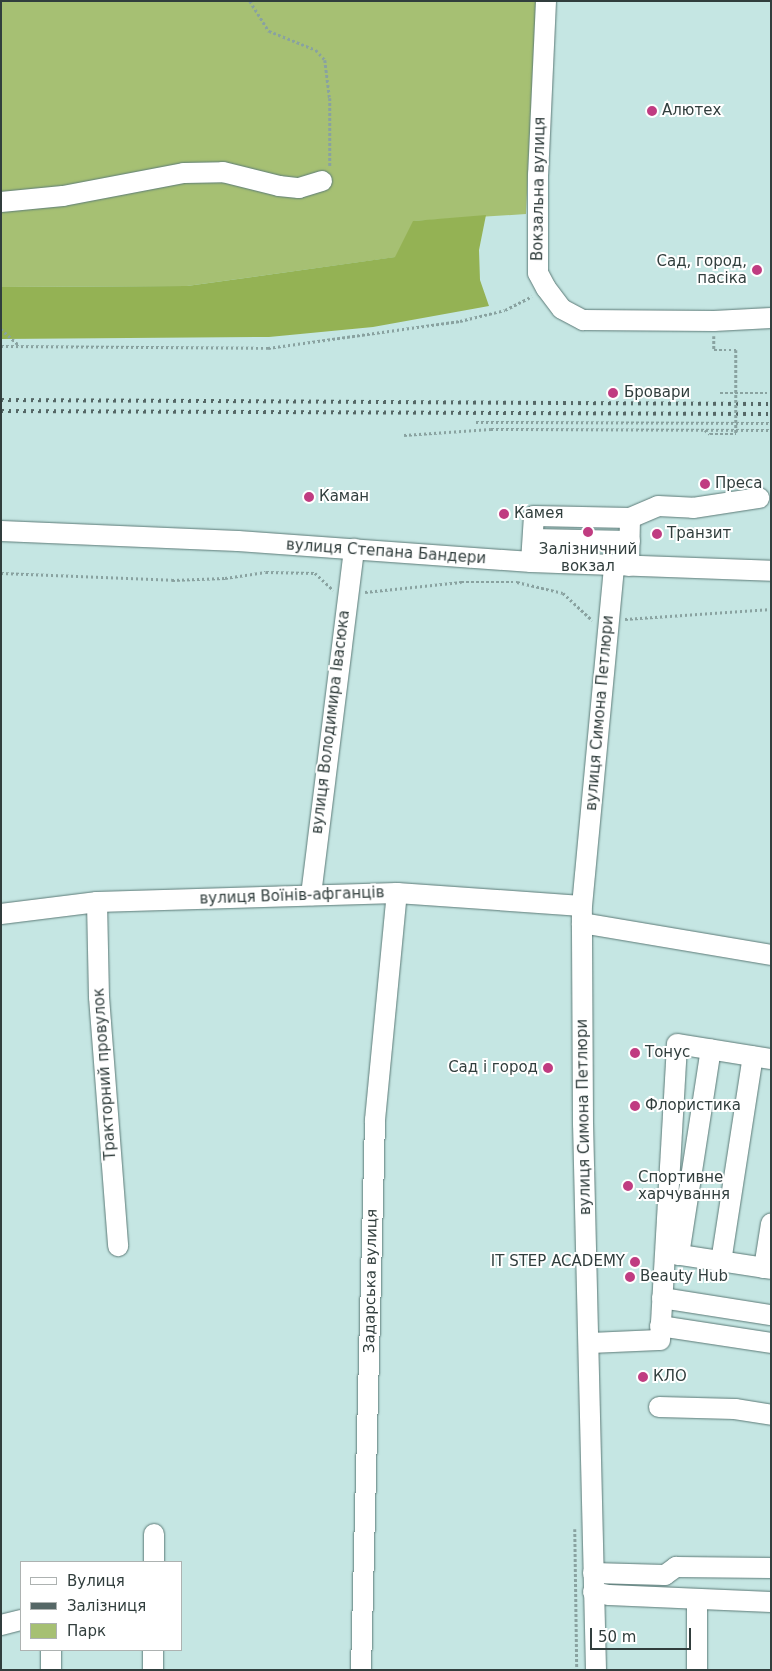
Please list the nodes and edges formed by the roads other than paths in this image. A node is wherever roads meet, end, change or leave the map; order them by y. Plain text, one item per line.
1 (546, 1) edge
2 (322, 181) road end
3 (1, 202) edge
4 (771, 318) edge
5 (759, 498) dead end
6 (630, 518) junction
7 (1, 531) edge
8 (533, 539) junction
9 (630, 541) junction
10 (354, 549) junction
11 (531, 562) junction
12 (622, 566) junction
13 (771, 571) edge
14 (397, 893) junction
15 (311, 895) junction
16 (97, 902) junction
17 (1, 914) edge
18 (582, 914) junction
19 (771, 955) edge
20 (711, 1049) junction
21 (762, 1057) edge
22 (771, 1224) edge
23 (118, 1246) dead end
24 (672, 1254) junction
25 (721, 1262) junction
26 (767, 1269) edge
27 (662, 1298) junction
28 (771, 1315) edge
29 (660, 1326) junction
30 (589, 1342) junction
31 (771, 1343) edge
32 (659, 1407) dead end
33 (771, 1415) edge
34 (154, 1534) dead end
35 (154, 1561) edge
36 (771, 1568) edge
37 (593, 1583) junction
38 (697, 1599) junction
39 (771, 1602) edge
40 (20, 1620) edge
41 (1, 1625) edge
42 (51, 1651) edge
43 (153, 1651) edge
44 (51, 1670) edge
45 (153, 1670) edge
46 (360, 1670) edge
47 (596, 1670) edge
48 (697, 1670) edge

1 - 4 street, Вокзальна вулиця
2 - 3 street
5 - 6 street
6 - 8 street
6 - 9 street, вулиця Симона Петлюри
7 - 10 street, вулиця Степана Бандери
8 - 9 street
8 - 11 street
9 - 12 street, вулиця Симона Петлюри
10 - 11 street, вулиця Степана Бандери
10 - 15 street, вулиця Володимира Івасюка
11 - 12 street, вулиця Степана Бандери
12 - 13 street, вулиця Степана Бандери
12 - 18 street, вулиця Симона Петлюри
14 - 15 street, вулиця Воїнів-афганців
14 - 18 street, вулиця Воїнів-афганців
14 - 46 street, Задарська вулиця
15 - 16 street, вулиця Воїнів-афганців
16 - 17 street, вулиця Воїнів-афганців
16 - 23 street, Тракторний провулок
18 - 19 street, вулиця Воїнів-афганців
18 - 30 street, вулиця Симона Петлюри
20 - 21 street
20 - 24 street
20 - 24 street
21 - 25 street
22 - 26 street
24 - 25 street
24 - 27 street
25 - 26 street
27 - 28 street
27 - 29 street
29 - 30 street
29 - 31 street
30 - 37 street, вулиця Симона Петлюри
32 - 33 street
34 - 35 street
36 - 37 street
37 - 38 street
37 - 47 street, вулиця Симона Петлюри
38 - 39 street
38 - 48 street
40 - 41 street
42 - 44 street
43 - 45 street

